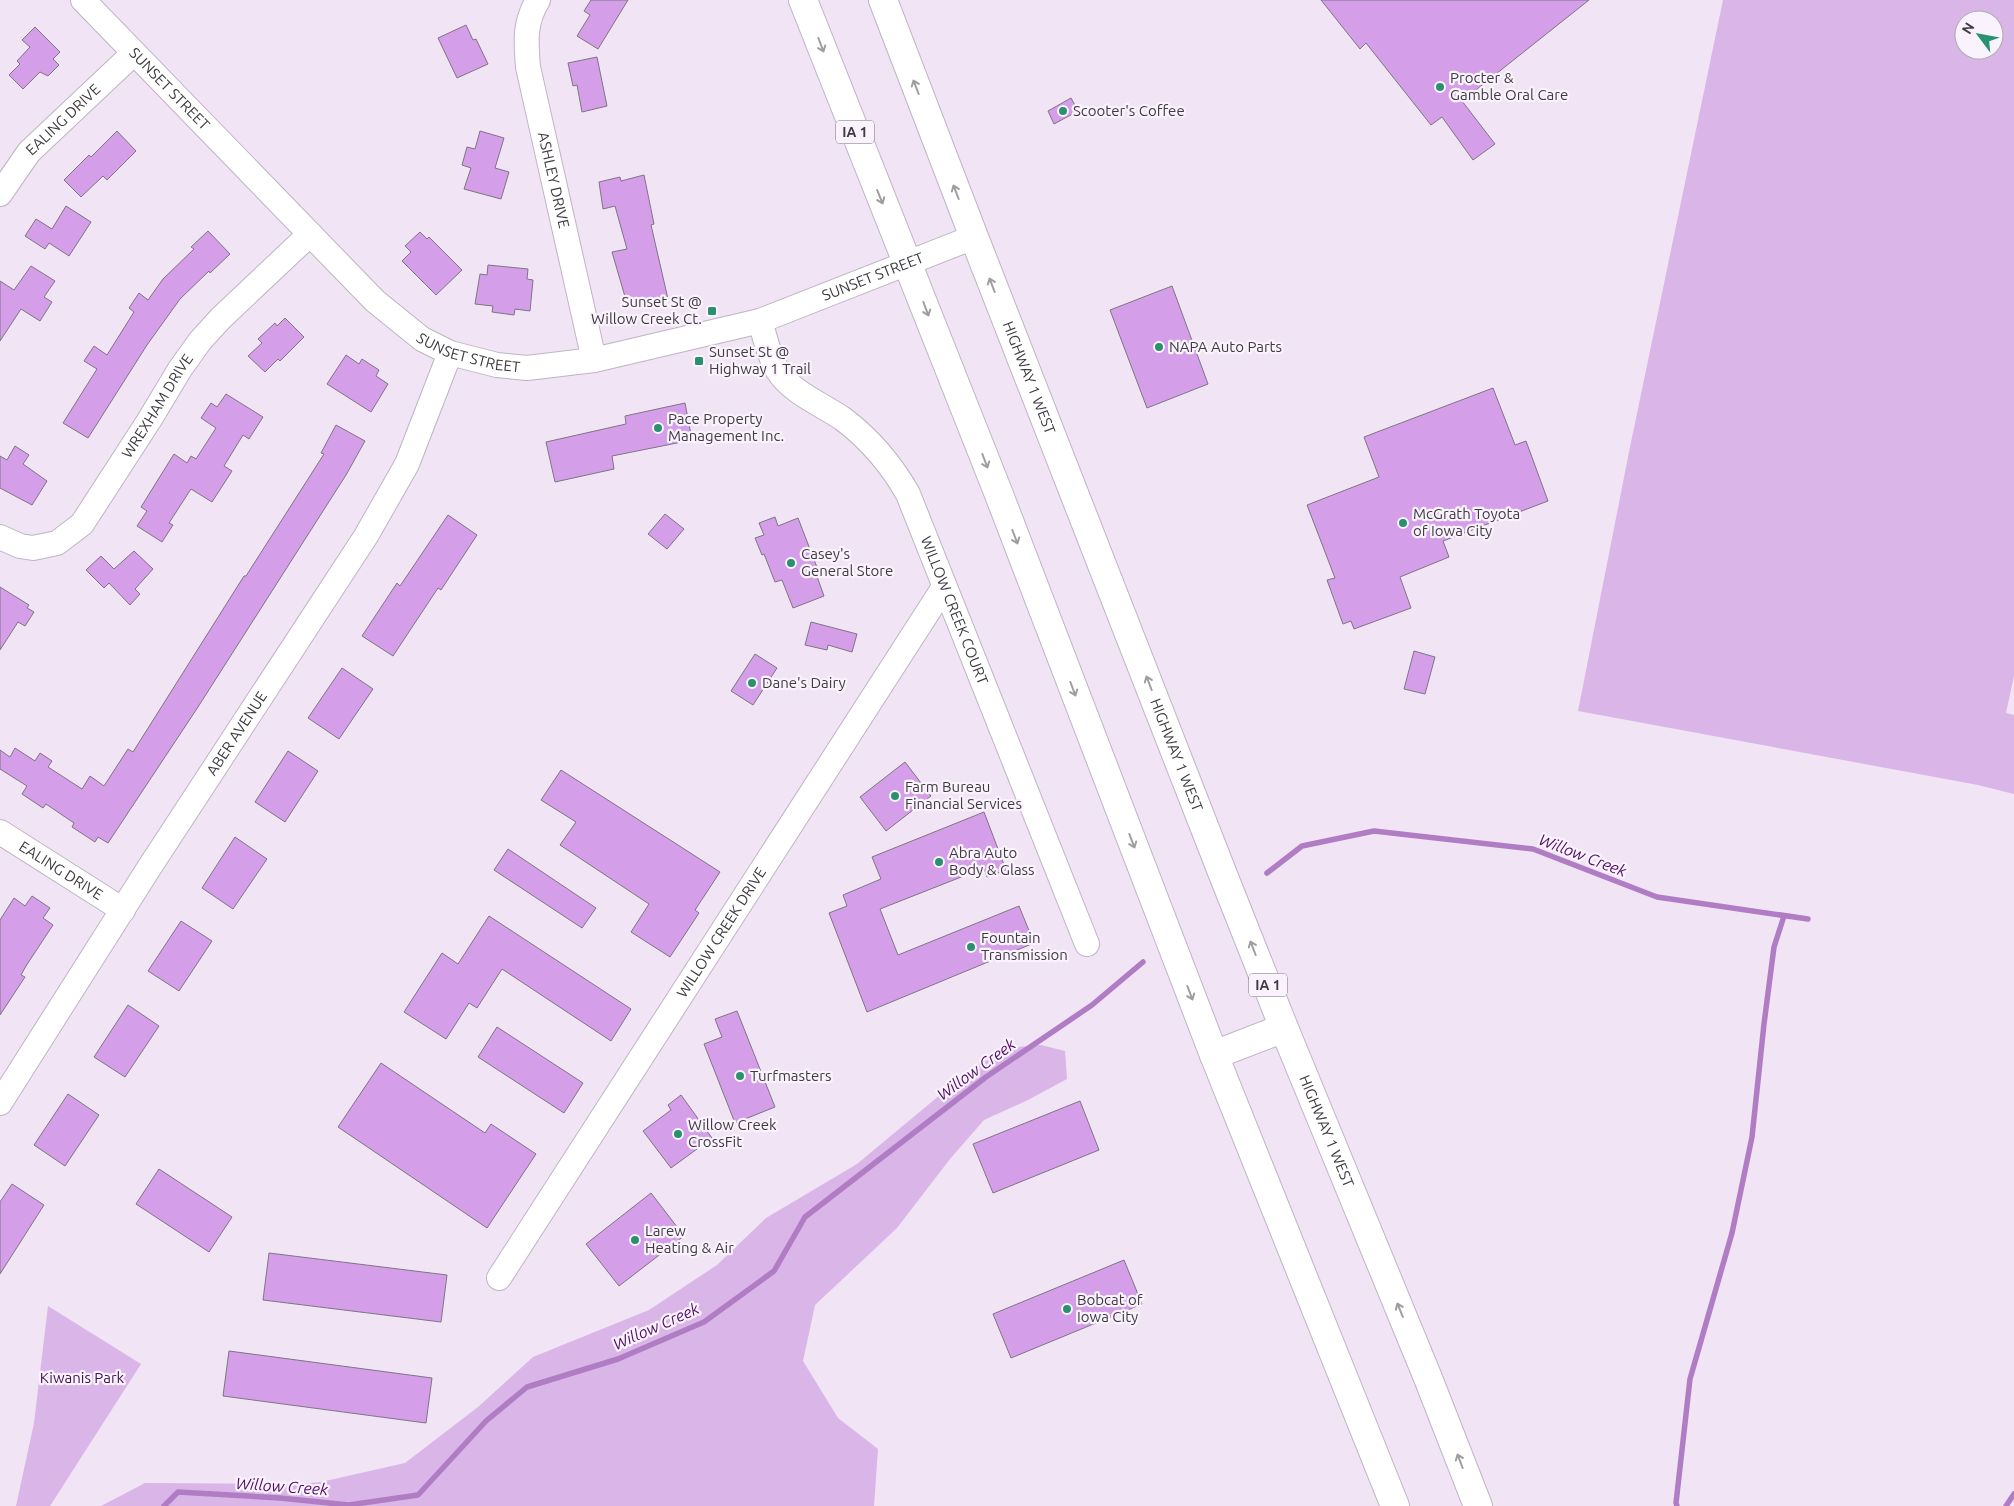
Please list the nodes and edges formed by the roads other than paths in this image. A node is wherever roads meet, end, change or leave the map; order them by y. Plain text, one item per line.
1 (83, 0) edge
2 (803, 0) edge
3 (884, 0) edge
4 (531, 2) edge
5 (134, 53) junction
6 (0, 194) edge
7 (310, 234) junction
8 (974, 237) junction
9 (908, 264) junction
10 (760, 321) junction
11 (450, 353) junction
12 (594, 360) junction
13 (0, 538) edge
14 (944, 586) junction
15 (0, 832) edge
16 (122, 910) junction
17 (1087, 944) dead end
18 (1284, 1028) junction
19 (1214, 1055) junction
20 (0, 1103) edge
21 (499, 1278) dead end
22 (1395, 1506) edge
23 (1478, 1506) edge

1 - 5 street, SUNSET STREET
2 -> 9 main road, IA 1
8 -> 3 main road, HIGHWAY 1 WEST / IA 1
4 - 12 street, ASHLEY DRIVE
5 - 6 street, EALING DRIVE
5 - 7 street, SUNSET STREET
7 - 11 street, SUNSET STREET
7 - 13 street, WREXHAM DRIVE
8 - 9 street, SUNSET STREET
18 -> 8 main road, HIGHWAY 1 WEST / IA 1
9 - 10 street, SUNSET STREET
9 -> 19 main road, IA 1
10 - 12 street, SUNSET STREET
10 - 14 street, WILLOW CREEK COURT
11 - 12 street, SUNSET STREET
11 - 16 street, ABER AVENUE
14 - 17 street, WILLOW CREEK COURT
14 - 21 street, WILLOW CREEK DRIVE
15 - 16 street, EALING DRIVE
16 - 20 street, ABER AVENUE
18 - 19 main road
23 -> 18 main road, HIGHWAY 1 WEST / IA 1
19 - 22 main road, IA 1

